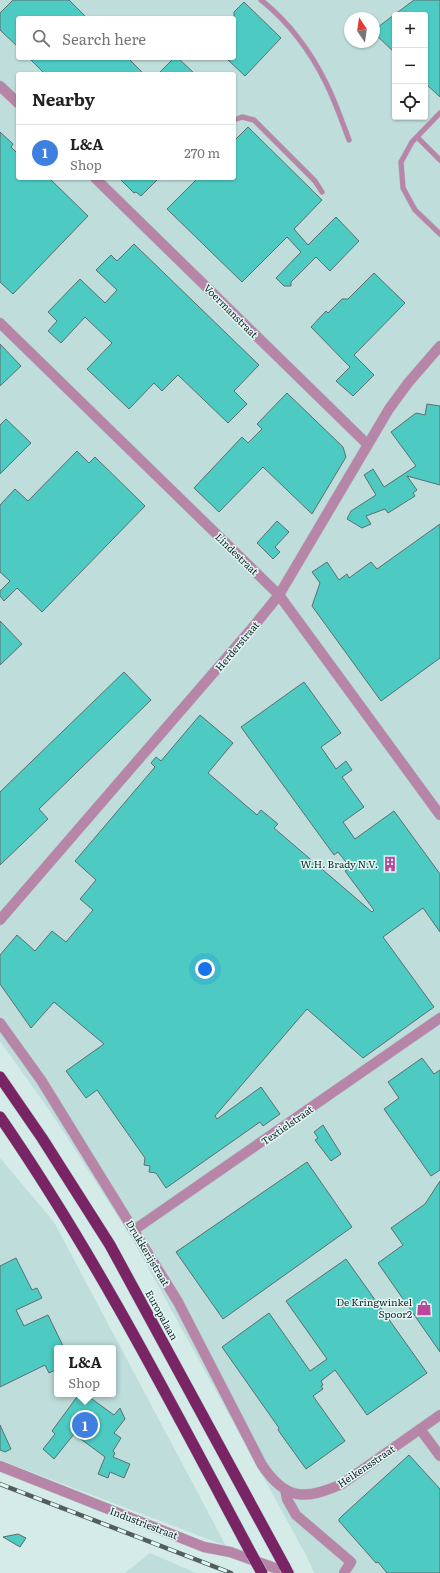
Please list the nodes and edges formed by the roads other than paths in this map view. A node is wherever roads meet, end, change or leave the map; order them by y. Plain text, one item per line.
1 (262, 0) edge
2 (0, 86) edge
3 (16, 101) edge
4 (440, 113) edge
5 (236, 119) edge
6 (417, 137) junction
7 (349, 140) dead end
8 (440, 160) edge
9 (97, 180) edge
10 (322, 192) dead end
11 (440, 234) edge
12 (0, 323) edge
13 (440, 346) edge
14 (367, 444) junction
15 (279, 595) junction
16 (440, 815) edge
17 (0, 920) edge
18 (440, 1018) edge
19 (0, 1023) edge
20 (0, 1077) edge
21 (0, 1117) edge
22 (134, 1230) junction
23 (440, 1415) edge
24 (420, 1429) junction
25 (440, 1456) edge
26 (0, 1466) edge
27 (285, 1489) junction
28 (287, 1571) edge
29 (262, 1573) edge
30 (344, 1573) edge

1 - 7 lane
2 - 3 street
4 - 6 lane
5 - 10 lane
6 - 8 lane
6 - 11 lane
9 - 14 street, Voermanstraat
12 - 15 street, Lindestraat
13 - 14 street, Herderstraat
14 - 15 street, Herderstraat
15 - 16 street, Lindestraat
15 - 17 street, Herderstraat
18 - 22 street, Textielstraat
19 - 22 street, Drukkerijstraat
20 - 28 highway, Europalaan
21 - 29 highway, bridge
22 - 27 street, Drukkerijstraat
23 - 24 street, Heikensstraat
24 - 25 street
24 - 27 street, Heikensstraat
26 - 28 street, Industriestraat
27 - 30 street

